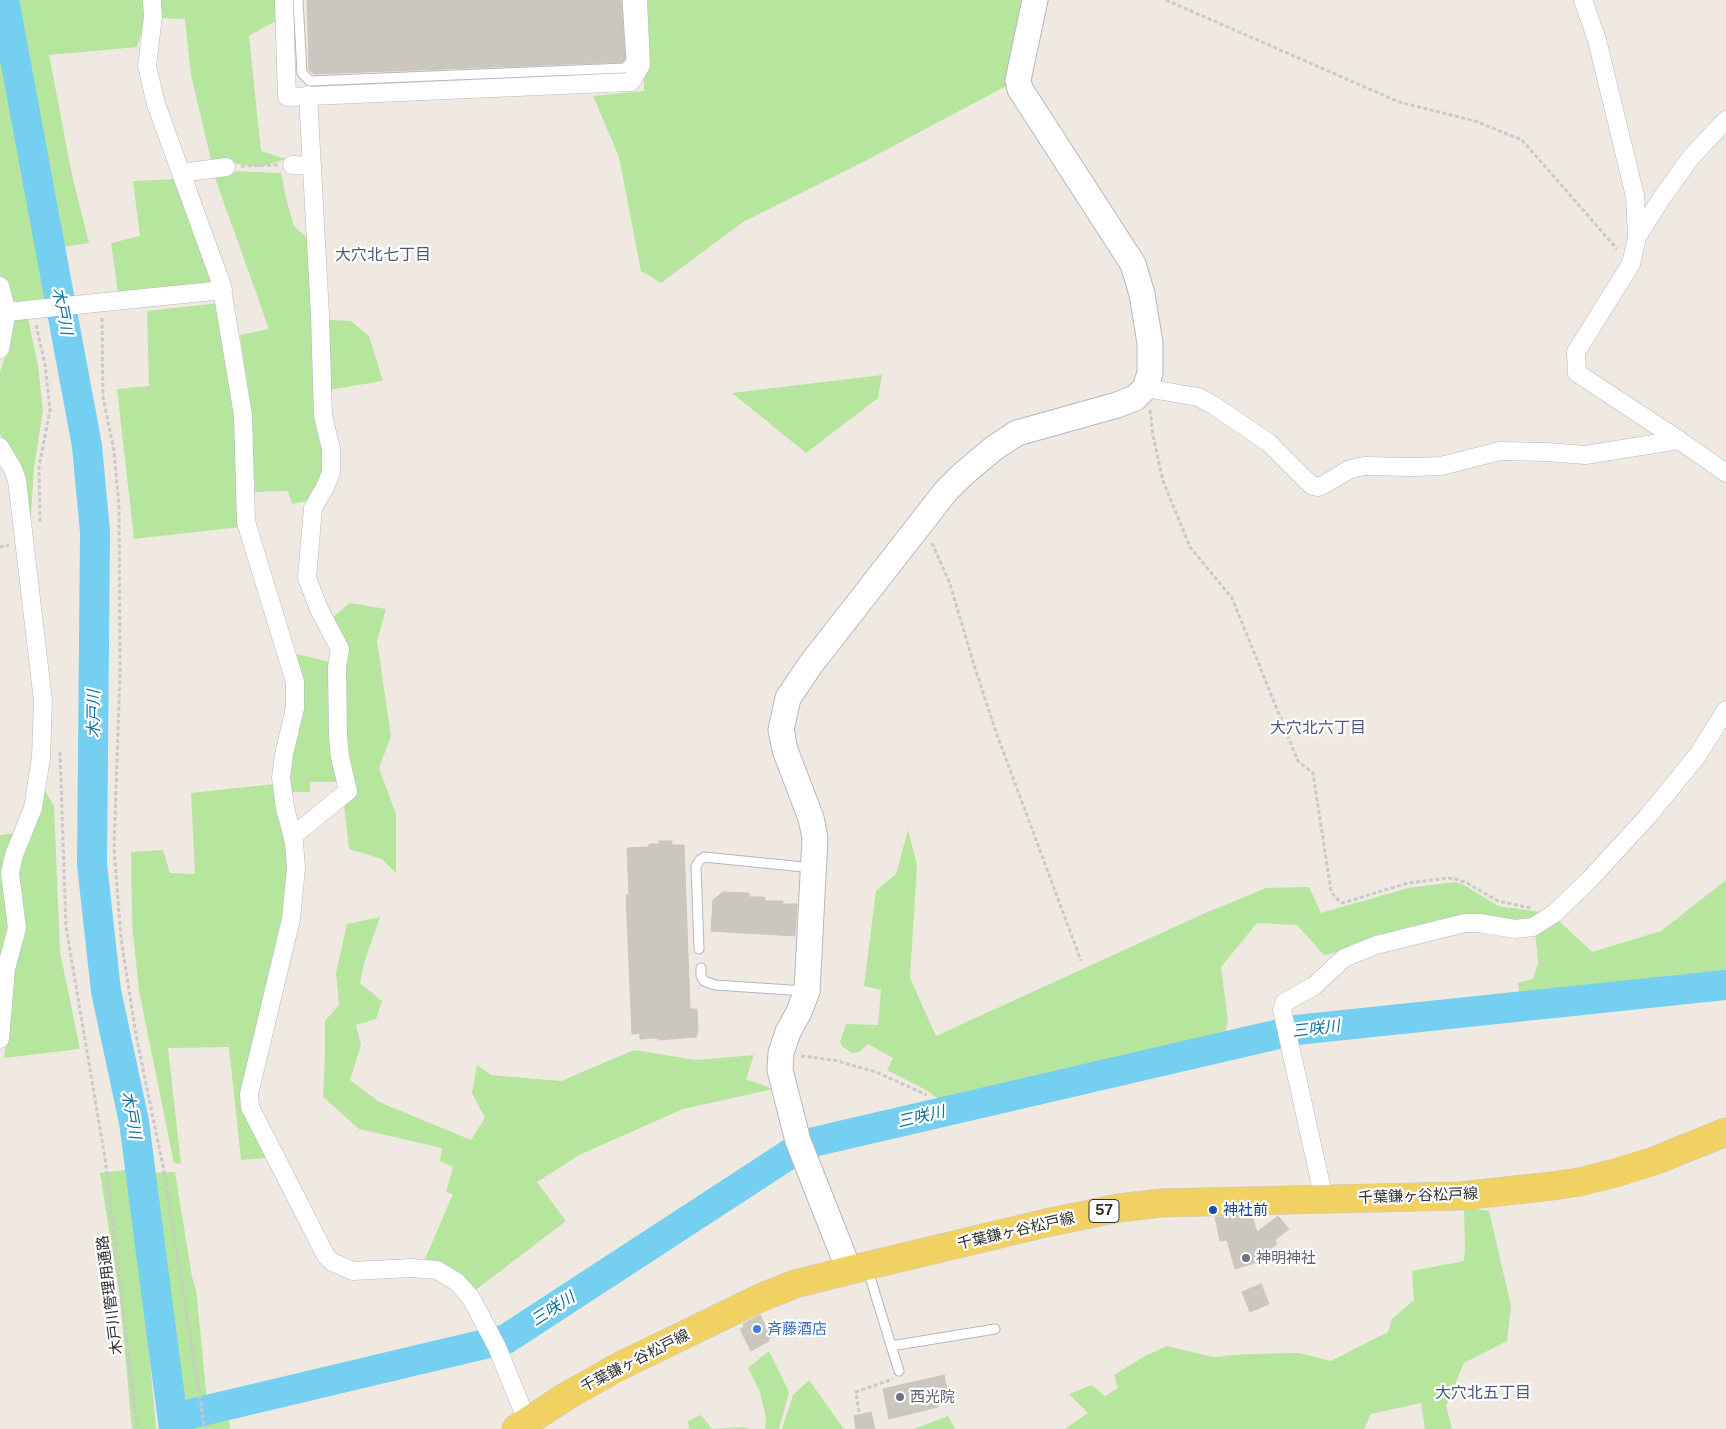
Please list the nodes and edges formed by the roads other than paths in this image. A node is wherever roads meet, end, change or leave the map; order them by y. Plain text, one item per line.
1 (152, 0) edge
2 (284, 0) edge
3 (298, 0) edge
4 (627, 0) edge
5 (638, 0) edge
6 (1034, 0) edge
7 (1582, 0) edge
8 (308, 95) junction
9 (1726, 120) edge
10 (292, 165) road end
11 (312, 166) junction
12 (226, 167) road end
13 (181, 173) junction
14 (1638, 237) junction
15 (0, 286) edge
16 (223, 290) junction
17 (7, 312) junction
18 (0, 349) edge
19 (1145, 388) junction
20 (1679, 440) junction
21 (0, 447) edge
22 (1726, 473) edge
23 (1726, 710) edge
24 (292, 836) junction
25 (814, 868) junction
26 (700, 949) dead end
27 (701, 968) dead end
28 (808, 991) junction
29 (0, 1039) edge
30 (1726, 1132) edge
31 (1324, 1200) junction
32 (859, 1272) junction
33 (995, 1329) dead end
34 (891, 1346) junction
35 (900, 1374) road end
36 (523, 1424) edge

1 - 13 street
2 - 8 street
3 - 4 lane
5 - 8 street
6 - 19 street
7 - 14 street
8 - 11 street
9 - 14 street
10 - 11 street
11 - 24 street
12 - 13 street
13 - 16 street
14 - 20 street
15 - 17 street
16 - 17 street
16 - 24 street
17 - 18 street
19 - 20 street
19 - 25 street
20 - 22 street
21 - 29 street
23 - 31 street
24 - 36 street
25 - 26 lane
25 - 28 street
27 - 28 lane
28 - 32 street
30 - 31 main road, 千葉鎌ヶ谷松戸線 / 57
31 - 32 main road, 千葉鎌ヶ谷松戸線 / 57
32 - 34 lane
32 - 36 main road, 千葉鎌ヶ谷松戸線 / 57
33 - 34 lane
34 - 35 lane

